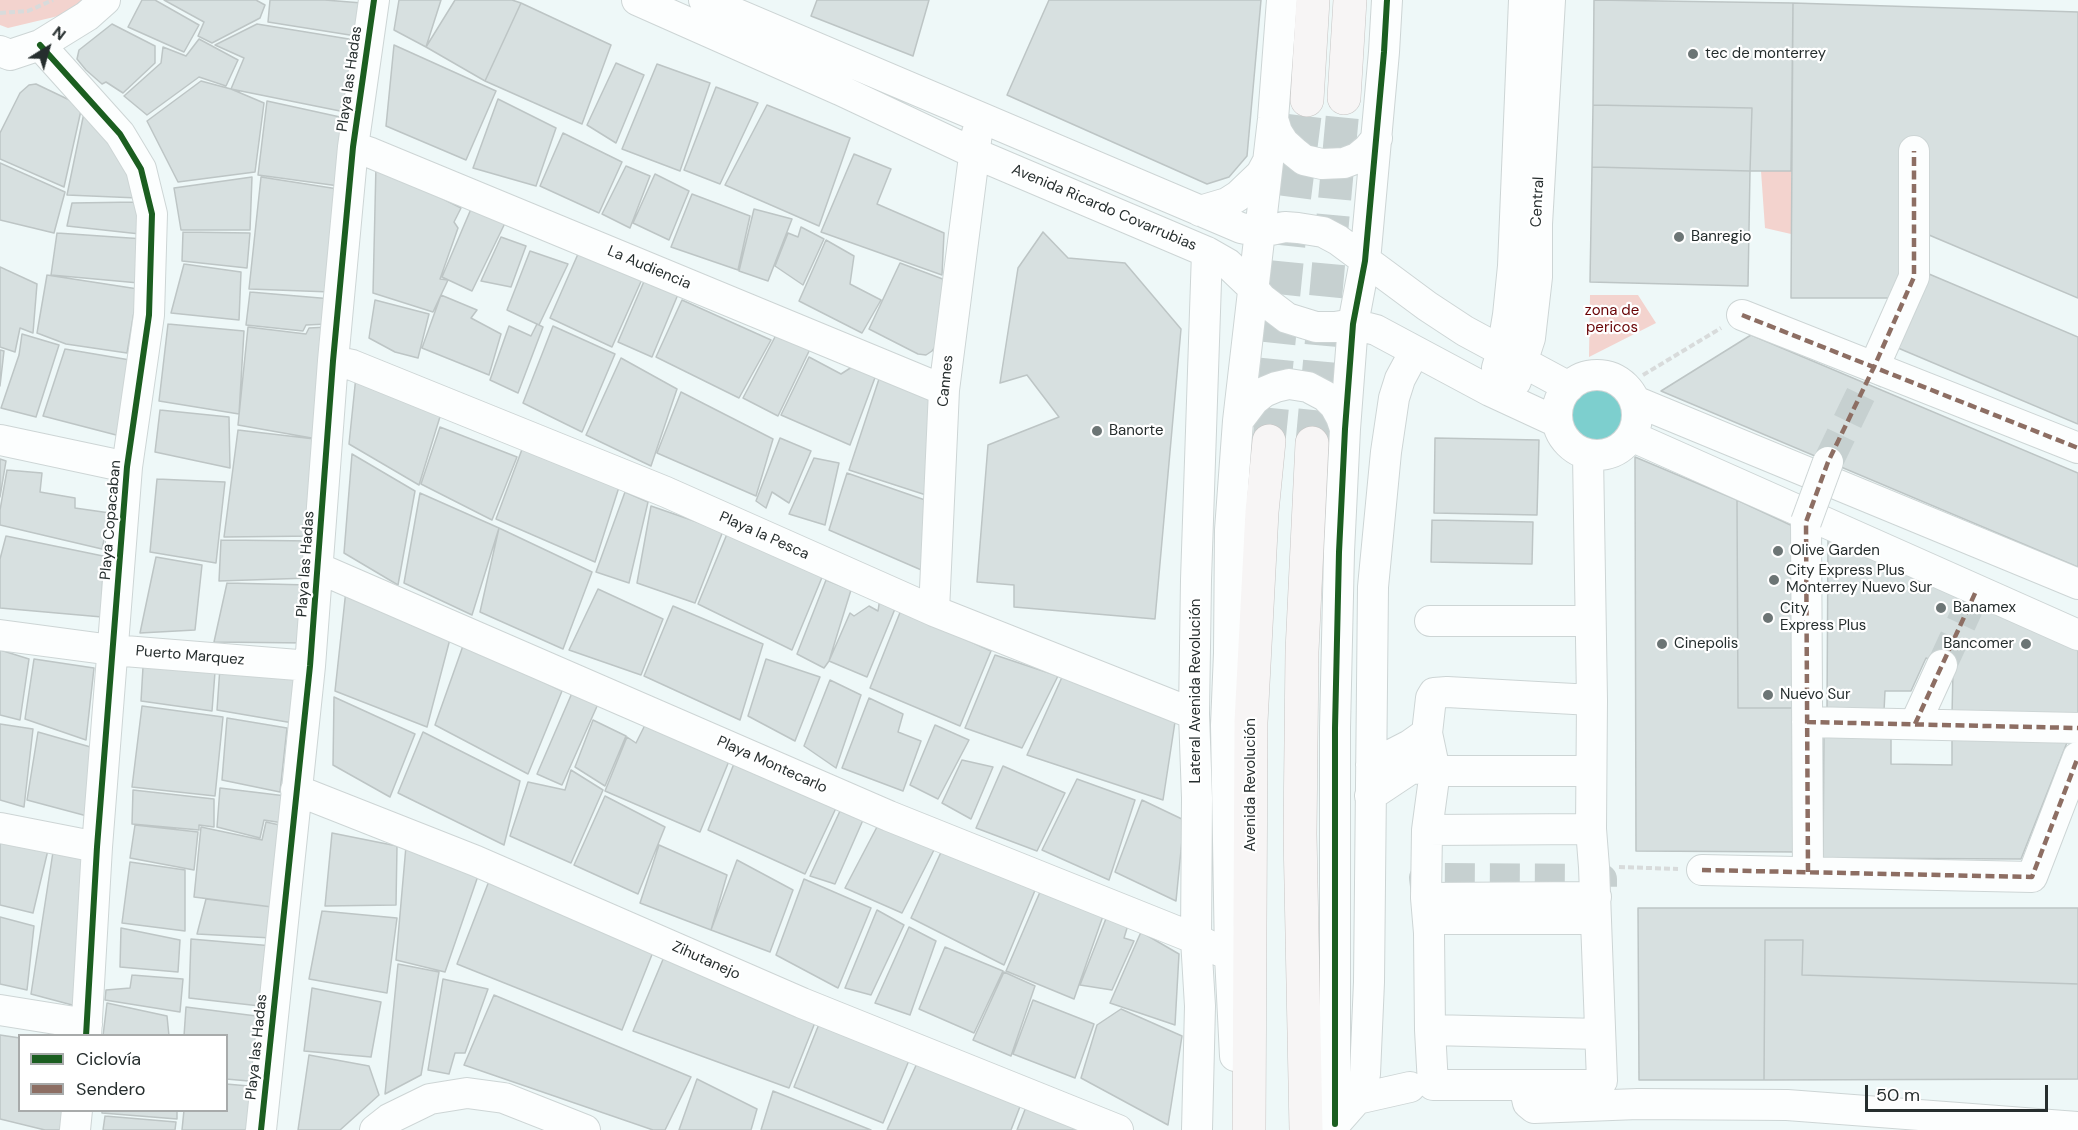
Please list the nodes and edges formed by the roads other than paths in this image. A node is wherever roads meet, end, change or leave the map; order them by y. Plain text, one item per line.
1 (105, 0) edge
2 (374, 0) edge
3 (637, 0) edge
4 (704, 0) edge
5 (1282, 0) edge
6 (1313, 0) edge
7 (1350, 0) edge
8 (1387, 0) edge
9 (1524, 0) edge
10 (1550, 0) edge
11 (40, 45) junction
12 (3, 61) edge
13 (1344, 98) tunnel mouth
14 (1307, 100) tunnel mouth
15 (979, 116) junction
16 (1273, 119) junction
17 (1377, 138) junction
18 (353, 147) junction
19 (1914, 151) dead end
20 (974, 153) junction
21 (1268, 161) junction
22 (1200, 211) junction
23 (1261, 232) junction
24 (1207, 252) junction
25 (1365, 261) junction
26 (1252, 287) junction
27 (1743, 315) road end
28 (1353, 324) junction
29 (1415, 351) junction
30 (1512, 356) junction
31 (333, 361) junction
32 (1874, 367) junction
33 (1569, 387) junction
34 (944, 390) junction
35 (1630, 394) junction
36 (1500, 396) junction
37 (1238, 421) junction
38 (1557, 422) junction
39 (1345, 429) junction
40 (1631, 436) junction
41 (0, 440) edge
42 (1269, 441) tunnel mouth
43 (1312, 443) tunnel mouth
44 (2078, 448) edge
45 (1588, 455) junction
46 (1828, 462) tunnel mouth
47 (127, 467) junction
48 (318, 568) junction
49 (2078, 585) edge
50 (933, 611) junction
51 (1430, 621) dead end
52 (1590, 621) junction
53 (0, 635) edge
54 (2078, 635) edge
55 (112, 650) junction
56 (1942, 665) tunnel mouth
57 (310, 666) junction
58 (1592, 700) junction
59 (1194, 714) junction
60 (1807, 722) junction
61 (1915, 724) junction
62 (1226, 725) junction
63 (2078, 728) edge
64 (1427, 734) junction
65 (2078, 757) edge
66 (1371, 765) junction
67 (1435, 771) junction
68 (1591, 771) junction
69 (296, 790) junction
70 (1370, 796) junction
71 (1197, 798) junction
72 (0, 828) edge
73 (1591, 829) junction
74 (1427, 830) junction
75 (97, 847) junction
76 (1702, 870) road end
77 (1808, 872) junction
78 (1427, 908) junction
79 (1596, 908) junction
80 (1196, 939) junction
81 (1230, 956) junction
82 (0, 1010) edge
83 (86, 1030) edge
84 (1430, 1030) junction
85 (1600, 1034) junction
86 (1410, 1080) dead end
87 (1361, 1087) junction
88 (1531, 1096) junction
89 (77, 1112) edge
90 (1740, 1116) edge
91 (1248, 1119) edge
92 (2078, 1127) edge
93 (1325, 1128) edge
94 (75, 1130) edge
95 (261, 1130) edge
96 (375, 1130) edge
97 (585, 1130) edge
98 (1118, 1130) edge
99 (1197, 1130) edge

1 - 11 street
2 - 18 street, Playa las Hadas
3 - 20 street, Avenida Ricardo Covarrubias
4 - 15 street
5 - 16 street
6 - 14 main road
7 - 13 main road
8 - 17 street
9 - 30 street, Central
10 - 30 street, Central
11 - 12 street
11 - 47 street, Playa Copacaban
15 - 20 street, Cannes
15 - 22 street
16 - 17 street
16 - 21 street
17 - 25 street
18 - 31 street, Playa las Hadas
18 - 34 street, La Audiencia
19 - 32 street
20 - 24 street, Avenida Ricardo Covarrubias
20 - 34 street, Cannes
21 - 22 street
21 - 23 street
22 - 23 street
23 - 25 street
23 - 26 street
24 - 26 street, Avenida Ricardo Covarrubias
24 - 59 street, Lateral Avenida Revolución
25 - 28 street
25 - 30 street
26 - 28 street, Avenida Ricardo Covarrubias
26 - 37 street
27 - 32 street
28 - 29 street, Avenida Ricardo Covarrubias
28 - 39 street
29 - 36 street, Avenida Ricardo Covarrubias
29 - 66 street
30 - 33 street
30 - 36 street, Central
31 - 48 street, Playa las Hadas
31 - 50 street, Playa la Pesca
32 - 44 street
33 - 35 street
33 - 38 street
34 - 50 street, Cannes
35 - 40 street
35 - 49 street
36 - 38 street, Avenida Ricardo Covarrubias
37 - 39 street
37 - 62 street
38 - 45 street
39 - 93 street
40 - 45 street
40 - 54 street
41 - 47 street
42 - 91 main road, Avenida Revolución
43 - 93 main road
45 - 52 street
46 - 60 street, bridge
47 - 55 street, Playa Copacaban
48 - 57 street, Playa las Hadas
48 - 80 street, Playa Montecarlo
50 - 59 street, Playa la Pesca
51 - 52 street
52 - 58 street
53 - 55 street, Puerto Marquez
55 - 57 street, Puerto Marquez
55 - 75 street, Playa Copacaban
56 - 61 street
57 - 69 street, Playa las Hadas
58 - 64 street
58 - 68 street
59 - 71 street, Lateral Avenida Revolución
60 - 61 street
60 - 77 street
61 - 63 street
62 - 71 street
62 - 81 street
64 - 66 street
64 - 67 street
65 - 77 street
66 - 70 street
67 - 68 street
67 - 70 street
67 - 74 street
68 - 73 street
69 - 95 street, Playa las Hadas
69 - 98 street, Zihutanejo
70 - 87 street
71 - 80 street, Lateral Avenida Revolución
72 - 75 street
73 - 74 street
73 - 79 street
74 - 78 street
75 - 83 street, Playa Copacaban
76 - 77 street
78 - 79 street
78 - 84 street
79 - 85 street
80 - 81 street, Playa Montecarlo
80 - 99 street, Lateral Avenida Revolución
81 - 91 street
82 - 83 street
84 - 85 street
84 - 88 street
85 - 88 street
86 - 87 street
87 - 93 street
88 - 90 street
89 - 94 street
90 - 92 street
96 - 97 street

